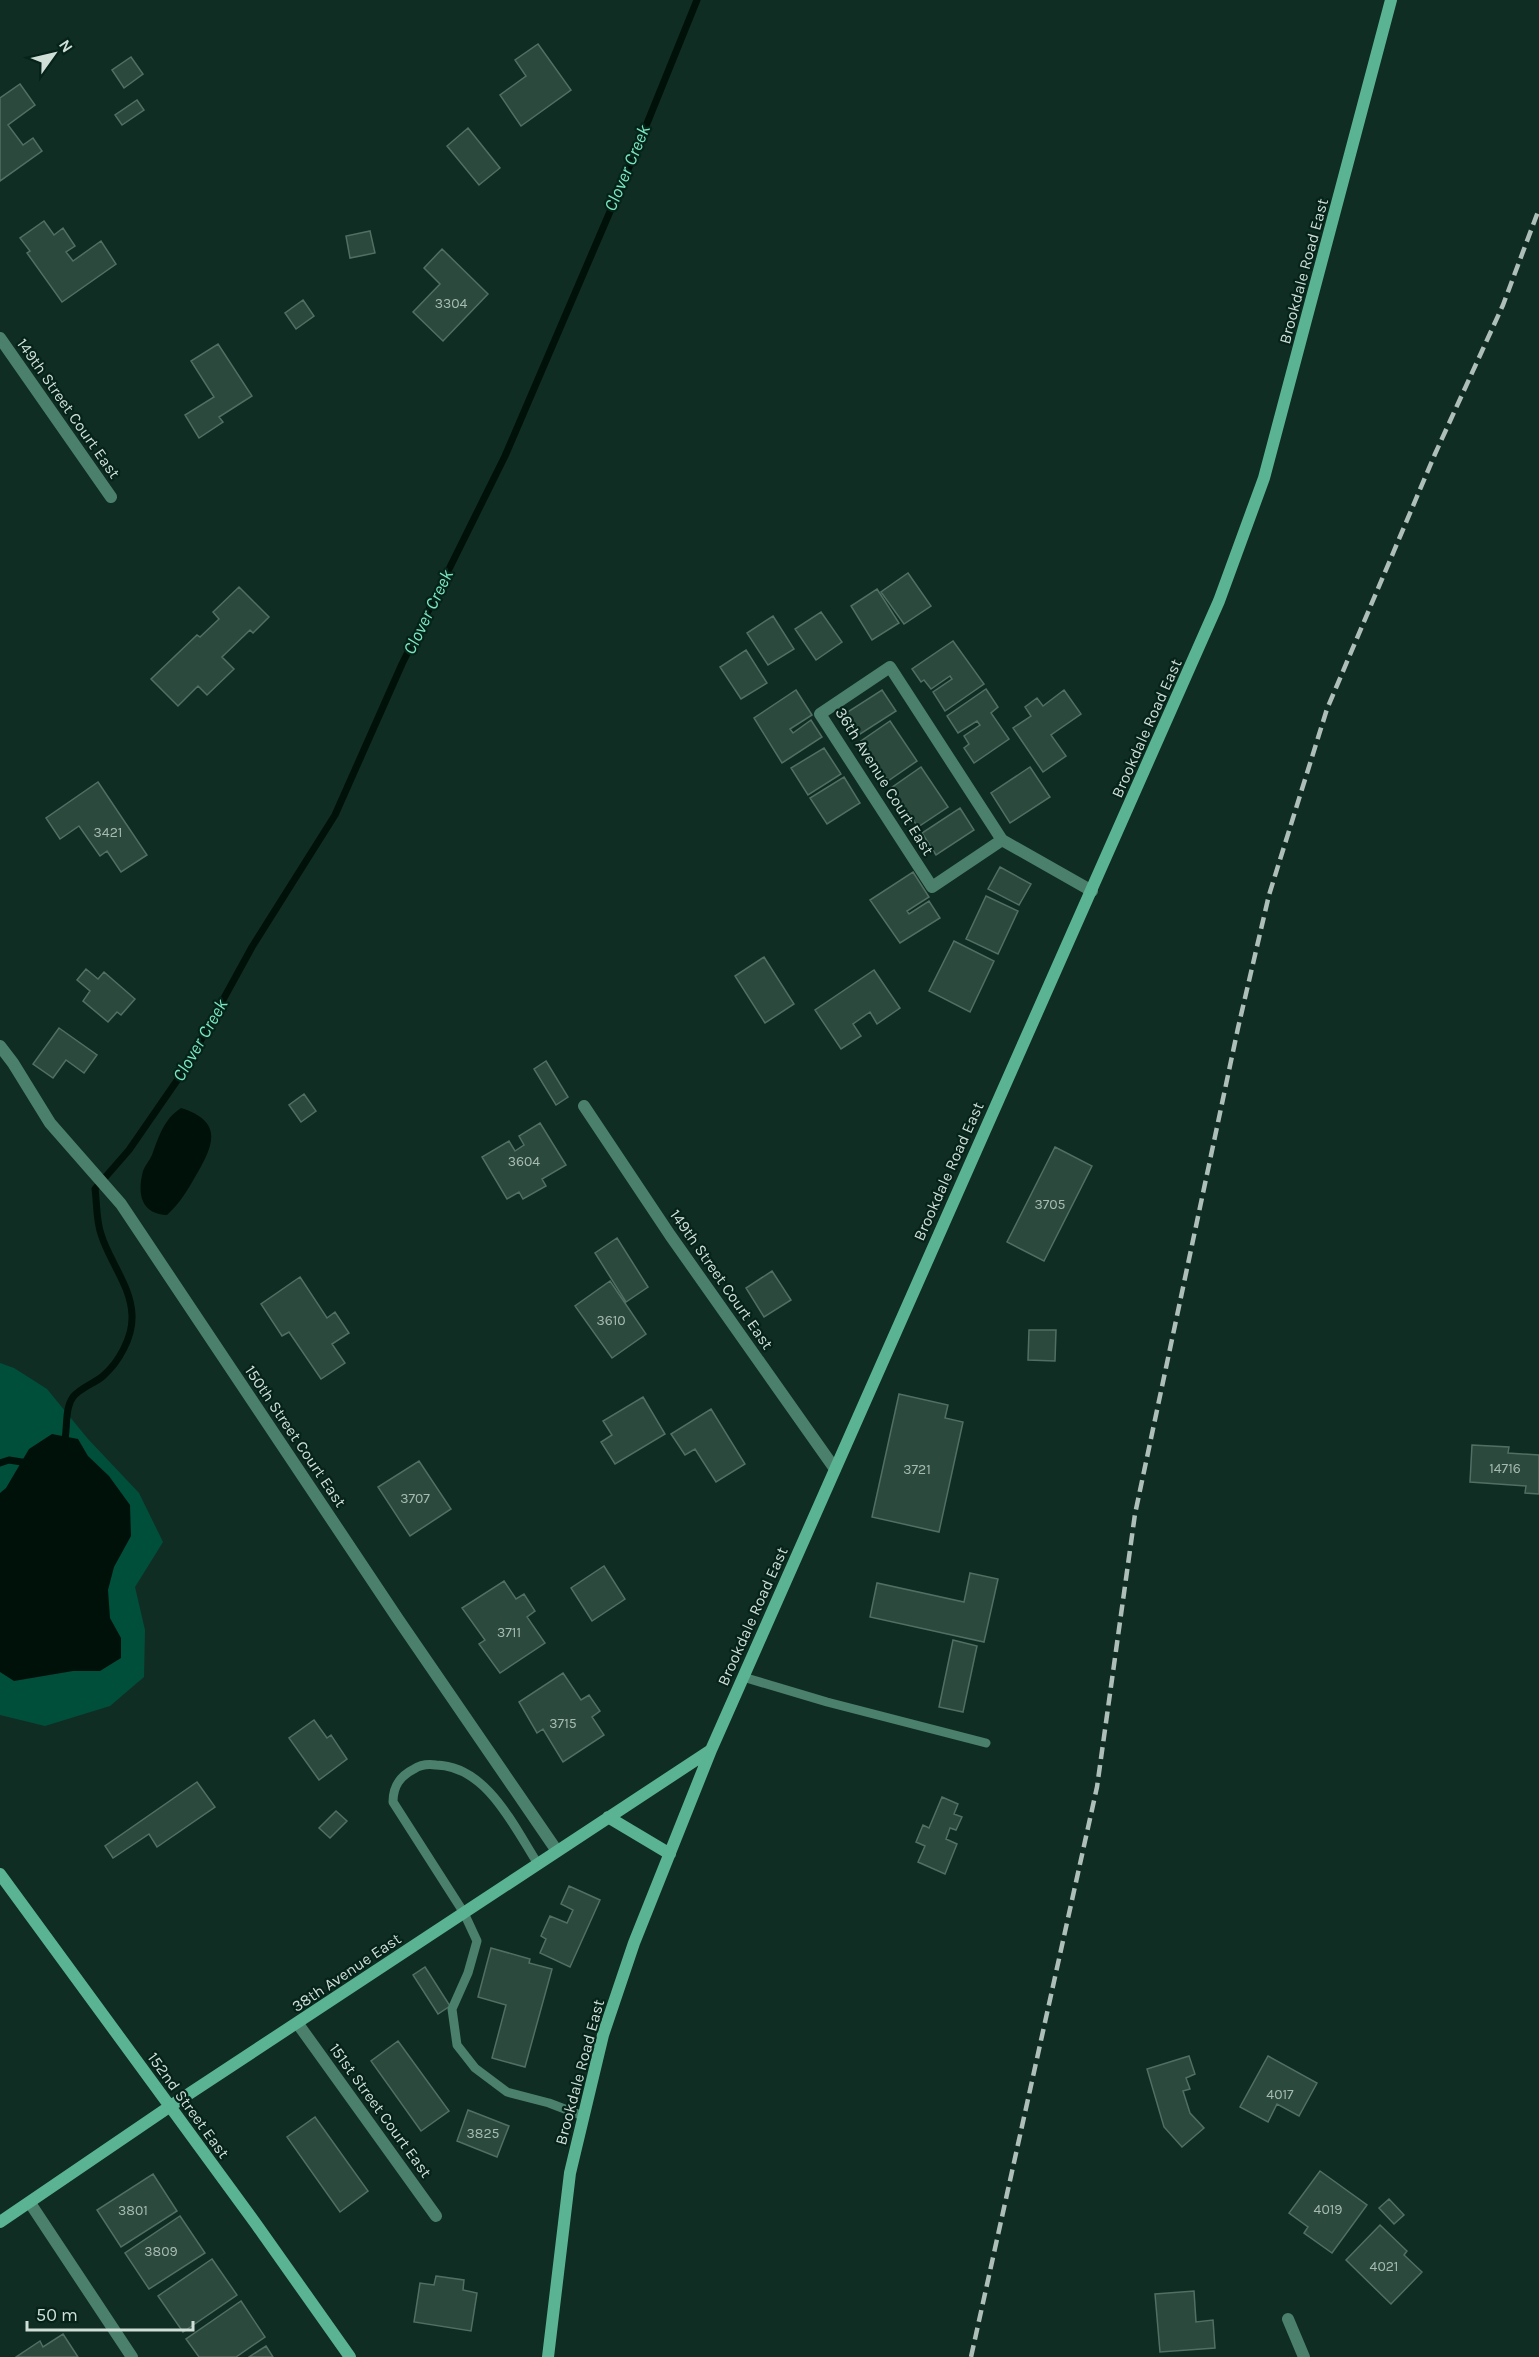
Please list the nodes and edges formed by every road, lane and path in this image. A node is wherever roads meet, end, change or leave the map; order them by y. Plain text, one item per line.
1 (1391, 0) edge
2 (0, 338) edge
3 (111, 497) dead end
4 (1002, 840) junction
5 (1092, 891) junction
6 (0, 1046) edge
7 (584, 1106) dead end
8 (835, 1469) junction
9 (743, 1677) junction
10 (986, 1743) dead end
11 (711, 1750) junction
12 (608, 1817) junction
13 (557, 1851) junction
14 (670, 1854) junction
15 (538, 1864) junction
16 (0, 1874) edge
17 (464, 1913) junction
18 (298, 2024) junction
19 (170, 2107) junction
20 (583, 2116) junction
21 (30, 2203) junction
22 (436, 2216) dead end
23 (0, 2222) edge
24 (1288, 2319) dead end
25 (132, 2357) edge
26 (350, 2357) edge
27 (548, 2357) edge
28 (1304, 2357) edge

1 - 5 main road, Brookdale Road East
2 - 3 street, 149th Street Court East
4 - 4 street, 36th Avenue Court East
4 - 5 street, 36th Avenue Court East
5 - 8 main road, Brookdale Road East
6 - 13 street, 150th Street Court East
7 - 8 street, 149th Street Court East
8 - 9 main road, Brookdale Road East
9 - 10 lane
9 - 11 main road, Brookdale Road East
11 - 12 main road, 38th Avenue East
11 - 14 main road, Brookdale Road East
12 - 13 main road, 38th Avenue East
12 - 14 main road
13 - 15 main road, 38th Avenue East
14 - 20 main road, Brookdale Road East
15 - 17 main road, 38th Avenue East
15 - 17 lane
16 - 19 main road, 152nd Street East
17 - 18 main road, 38th Avenue East
17 - 20 lane
18 - 19 main road, 38th Avenue East
18 - 22 street, 151st Street Court East
19 - 21 main road, 38th Avenue East
19 - 26 main road, 152nd Street East
20 - 27 main road, Brookdale Road East
21 - 23 main road, 38th Avenue East
21 - 25 street
24 - 28 street

